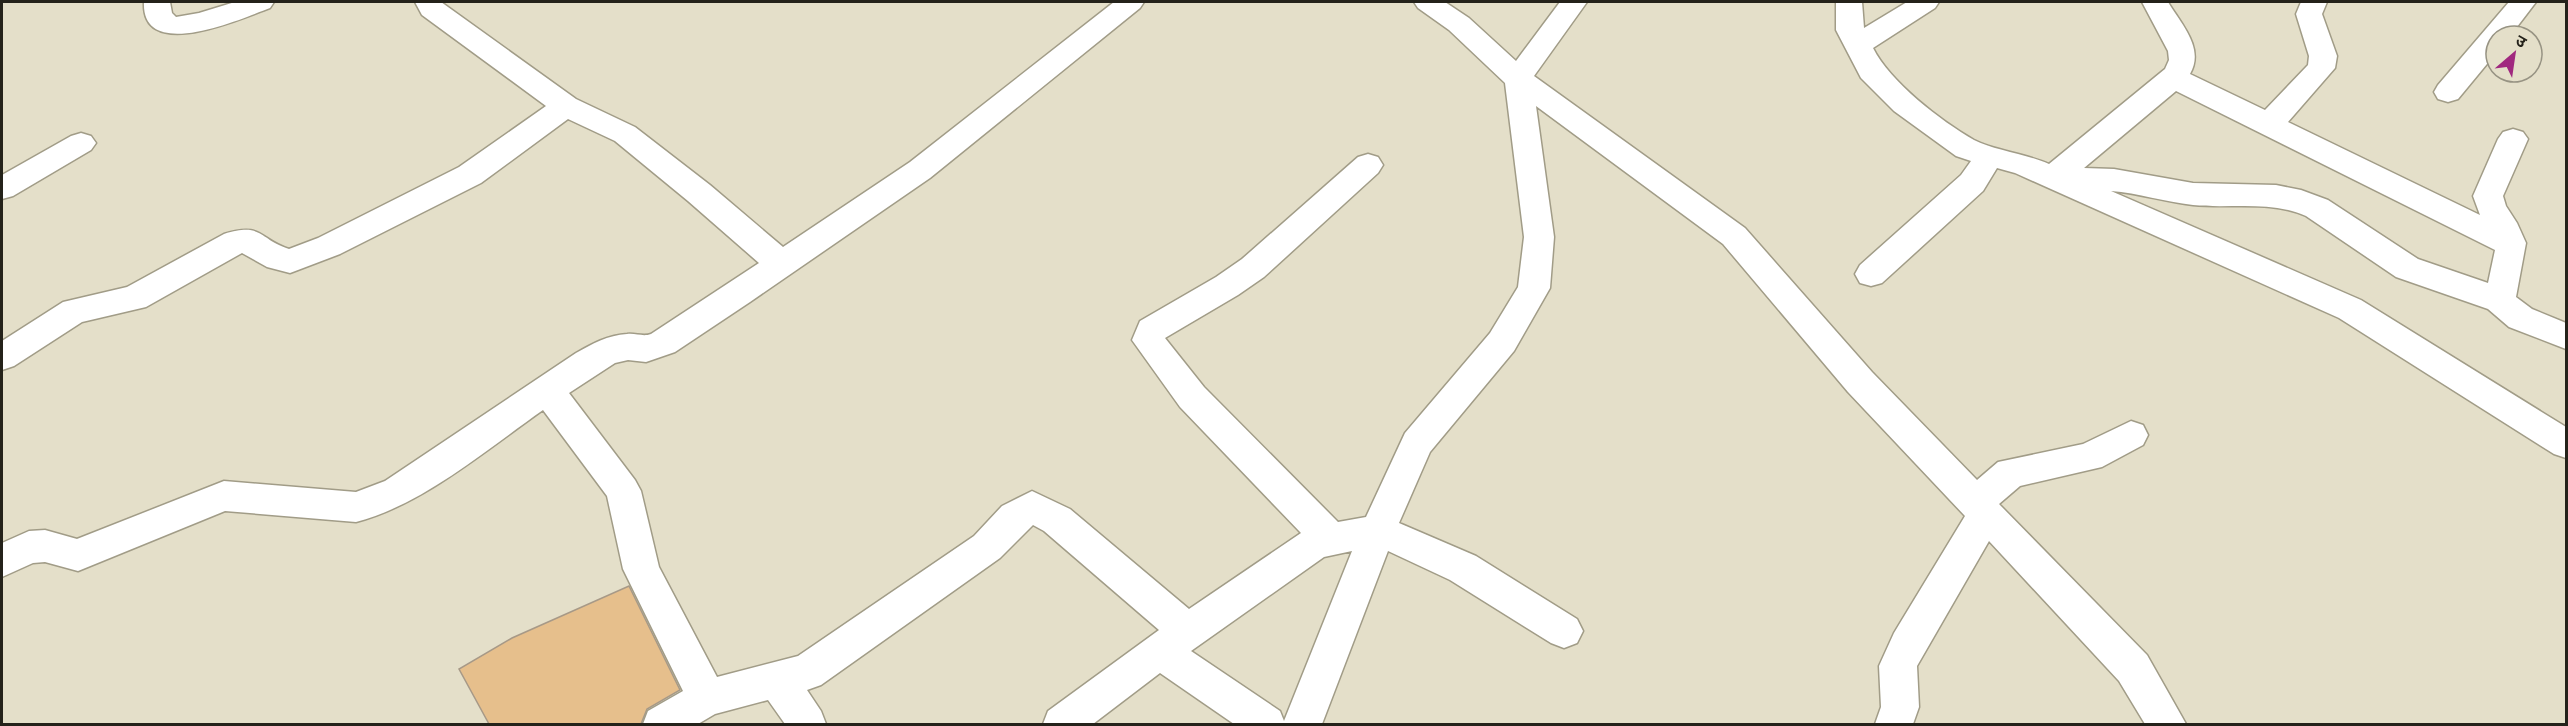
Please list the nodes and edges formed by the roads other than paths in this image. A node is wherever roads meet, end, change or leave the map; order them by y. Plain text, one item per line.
1 (157, 2) edge
2 (261, 2) edge
3 (428, 2) edge
4 (1131, 2) edge
5 (1427, 2) edge
6 (1574, 2) edge
7 (1849, 2) edge
8 (1926, 2) edge
9 (2155, 2) edge
10 (2314, 2) edge
11 (2523, 2) edge
12 (1857, 45) junction
13 (1518, 78) junction
14 (2174, 78) junction
15 (2448, 92) dead end
16 (566, 106) junction
17 (2268, 124) junction
18 (2513, 139) dead end
19 (81, 143) dead end
20 (1988, 155) junction
21 (1368, 165) dead end
22 (2052, 178) junction
23 (2, 188) edge
24 (2511, 244) junction
25 (781, 264) junction
26 (1871, 274) dead end
27 (2499, 300) junction
28 (2566, 336) edge
29 (2, 357) edge
30 (547, 390) junction
31 (2131, 435) dead end
32 (2566, 444) edge
33 (1980, 508) junction
34 (1378, 530) junction
35 (1331, 540) junction
36 (2, 561) edge
37 (1564, 631) dead end
38 (1173, 641) junction
39 (777, 680) junction
40 (707, 698) junction
41 (662, 724) edge
42 (807, 724) edge
43 (1062, 724) edge
44 (1266, 724) edge
45 (1304, 724) edge
46 (1894, 724) edge
47 (2166, 724) edge

1 - 2 street
3 - 16 street
4 - 25 street
5 - 13 street
6 - 13 street
7 - 12 street
8 - 12 street
9 - 14 street
10 - 17 street
11 - 15 street
12 - 20 street
13 - 33 street
13 - 34 street
14 - 17 street
14 - 22 street
16 - 25 street
16 - 29 street
17 - 24 street
18 - 24 street
19 - 23 street
20 - 22 street
20 - 26 street
21 - 35 street
22 - 27 street
22 - 32 street
24 - 27 street
25 - 30 street
27 - 28 street
30 - 36 street
30 - 40 street
31 - 33 street
33 - 46 street
33 - 47 street
34 - 35 street
34 - 37 street
34 - 45 street
35 - 38 street
38 - 39 street
38 - 43 street
38 - 44 street
39 - 40 street
39 - 42 street
40 - 41 street

